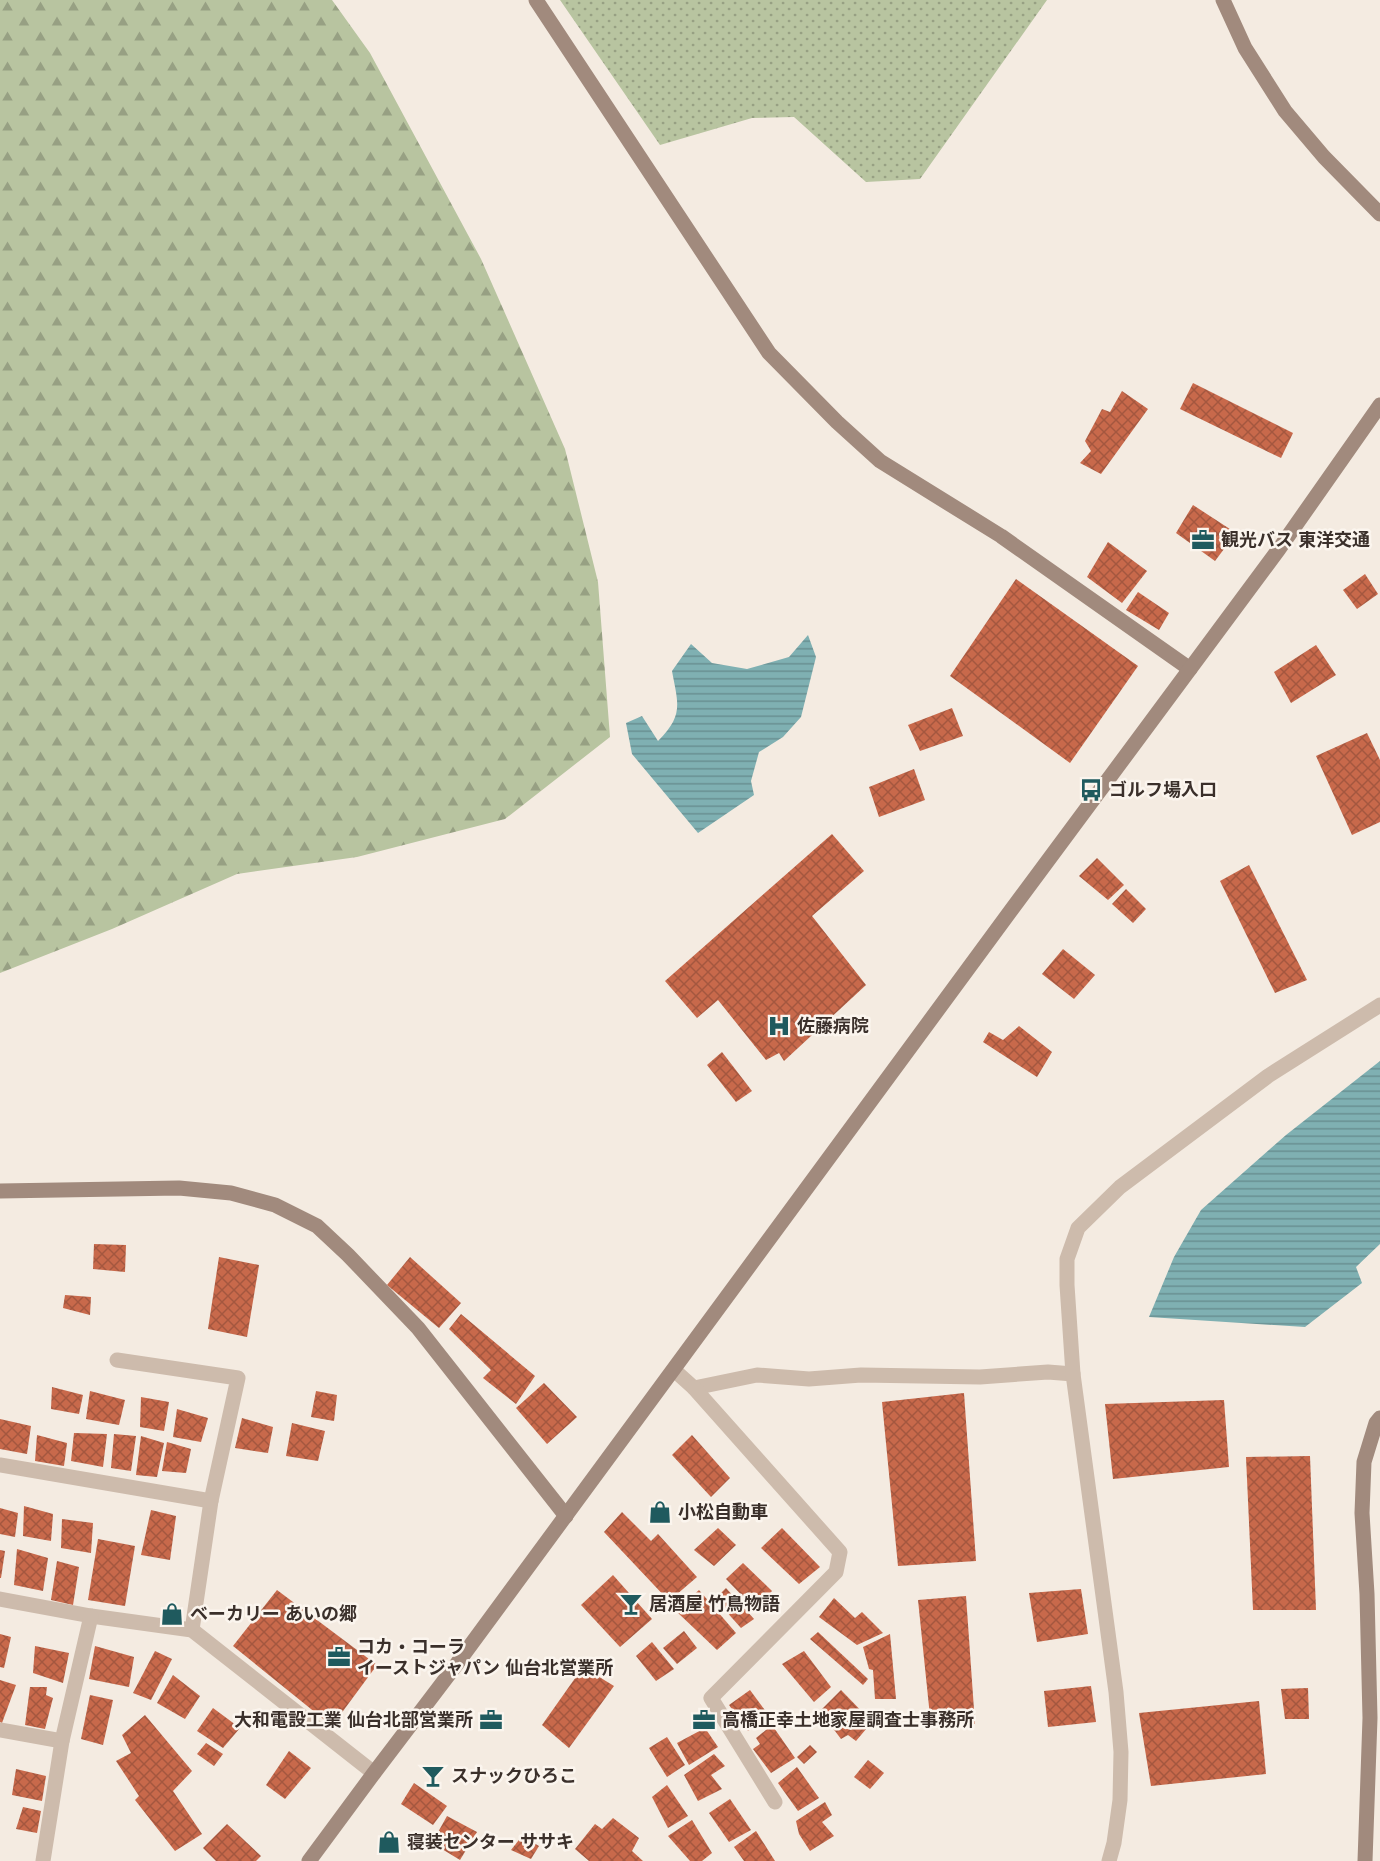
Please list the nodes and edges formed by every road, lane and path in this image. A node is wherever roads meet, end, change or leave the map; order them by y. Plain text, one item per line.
1 (536, 0) edge
2 (1223, 0) edge
3 (1380, 214) edge
4 (1380, 405) edge
5 (1190, 669) junction
6 (1380, 1005) edge
7 (0, 1191) edge
8 (117, 1360) dead end
9 (674, 1370) junction
10 (1073, 1374) junction
11 (694, 1388) junction
12 (1380, 1418) edge
13 (0, 1465) edge
14 (211, 1501) junction
15 (566, 1516) junction
16 (0, 1599) edge
17 (91, 1616) junction
18 (192, 1630) junction
19 (0, 1730) edge
20 (62, 1741) junction
21 (374, 1773) junction
22 (776, 1802) dead end
23 (43, 1861) edge
24 (309, 1861) edge
25 (1109, 1861) edge
26 (1365, 1861) edge

1 - 5 street
2 - 3 street
4 - 5 street
5 - 9 street
6 - 10 street
7 - 15 street
8 - 14 street
9 - 11 street
9 - 15 street
10 - 11 street
10 - 25 street
11 - 22 street
12 - 26 street
13 - 14 street
14 - 18 street
15 - 21 street
16 - 17 street
17 - 18 street
17 - 20 street
18 - 21 street
19 - 20 street
20 - 23 street
21 - 24 street

